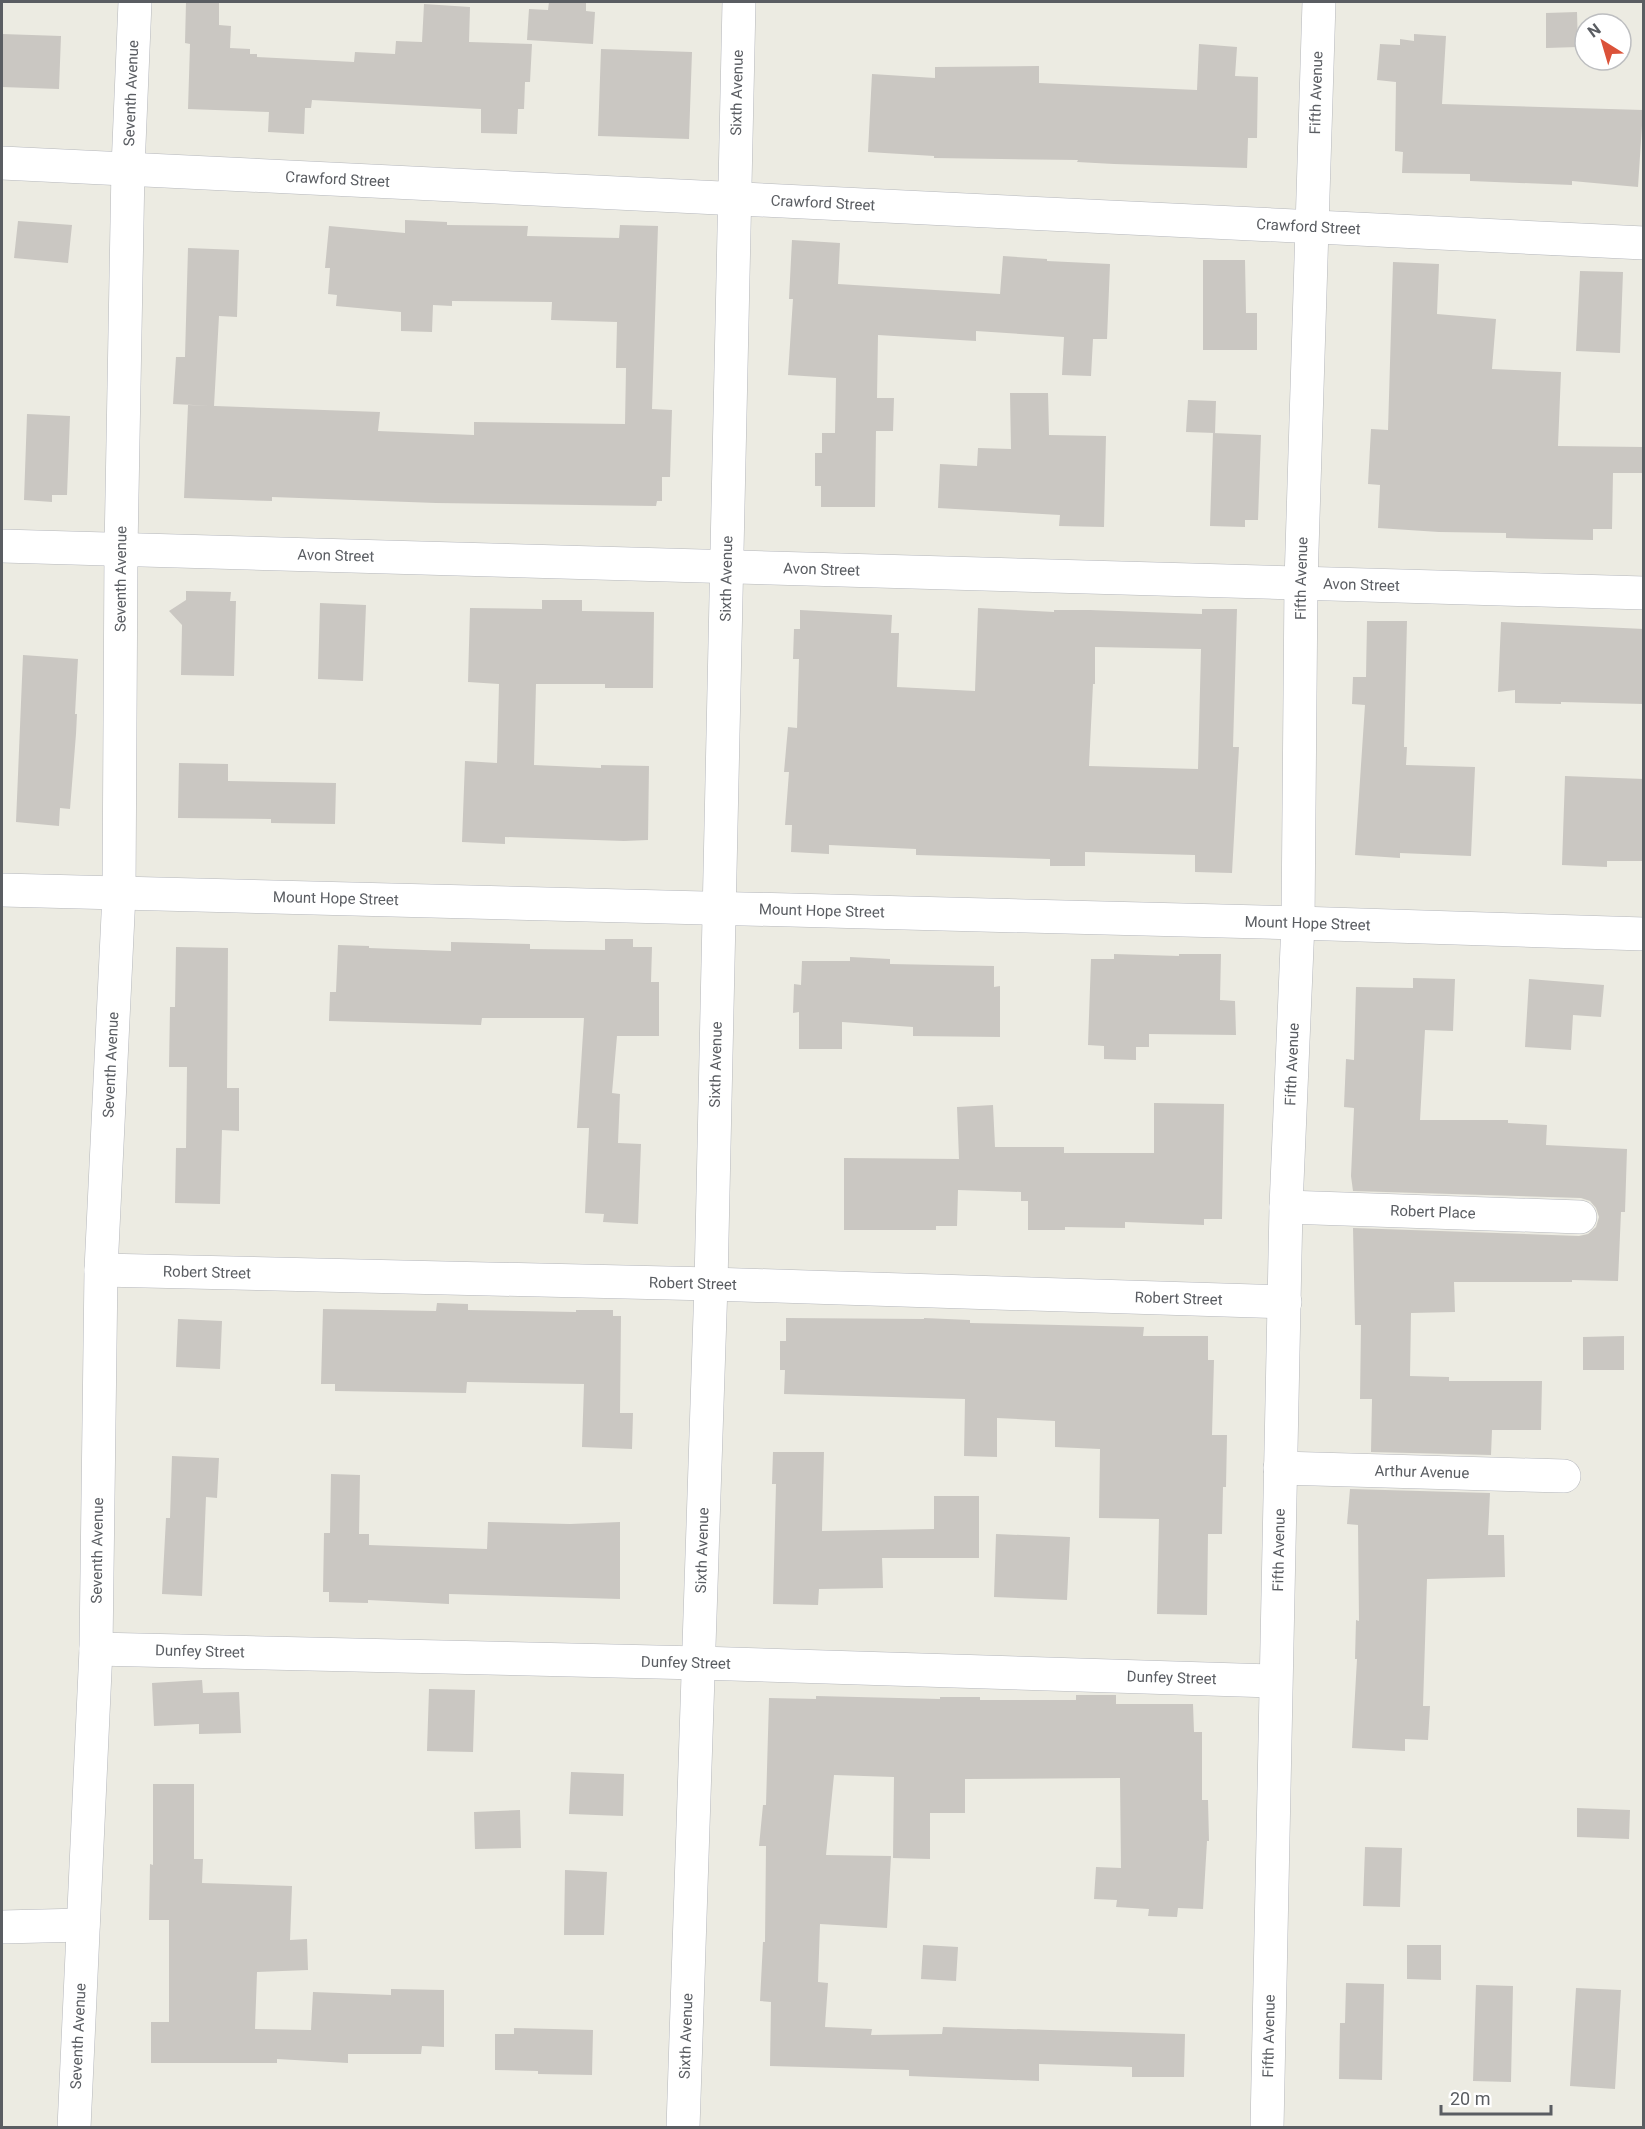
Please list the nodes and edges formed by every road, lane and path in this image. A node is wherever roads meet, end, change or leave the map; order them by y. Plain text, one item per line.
1 (135, 2) edge
2 (738, 2) edge
3 (1319, 2) edge
4 (2, 163) edge
5 (128, 168) junction
6 (736, 199) junction
7 (1313, 227) junction
8 (1644, 243) edge
9 (2, 546) edge
10 (121, 550) junction
11 (725, 567) junction
12 (1301, 582) junction
13 (1644, 593) edge
14 (2, 890) edge
15 (119, 894) junction
16 (718, 908) junction
17 (1298, 923) junction
18 (1644, 934) edge
19 (1286, 1208) junction
20 (1580, 1217) dead end
21 (101, 1270) junction
22 (711, 1284) junction
23 (1285, 1302) junction
24 (1280, 1468) junction
25 (1564, 1476) dead end
26 (96, 1649) junction
27 (699, 1663) junction
28 (1275, 1681) junction
29 (83, 1926) junction
30 (2, 1927) edge
31 (74, 2127) edge
32 (683, 2127) edge
33 (1267, 2127) edge

1 - 5 street, Seventh Avenue
2 - 6 street, Sixth Avenue
3 - 7 street, Fifth Avenue
4 - 5 street, Crawford Street
5 - 6 street, Crawford Street
5 - 10 street, Seventh Avenue
6 - 7 street, Crawford Street
6 - 11 street, Sixth Avenue
7 - 8 street, Crawford Street
7 - 12 street, Fifth Avenue
9 - 10 street, Avon Street
10 - 11 street, Avon Street
10 - 15 street, Seventh Avenue
11 - 12 street, Avon Street
11 - 16 street, Sixth Avenue
12 - 13 street, Avon Street
12 - 17 street, Fifth Avenue
14 - 15 street, Mount Hope Street
15 - 16 street, Mount Hope Street
15 - 21 street, Seventh Avenue
16 - 17 street, Mount Hope Street
16 - 22 street, Sixth Avenue
17 - 18 street, Mount Hope Street
17 - 19 street, Fifth Avenue
19 - 20 street, Robert Place
19 - 23 street, Fifth Avenue
21 - 22 street, Robert Street
21 - 26 street, Seventh Avenue
22 - 23 street, Robert Street
22 - 27 street, Sixth Avenue
23 - 24 street, Fifth Avenue
24 - 25 street, Arthur Avenue
24 - 28 street, Fifth Avenue
26 - 27 street, Dunfey Street
26 - 29 street, Seventh Avenue
27 - 28 street, Dunfey Street
27 - 32 street, Sixth Avenue
28 - 33 street, Fifth Avenue
29 - 30 street
29 - 31 street, Seventh Avenue

